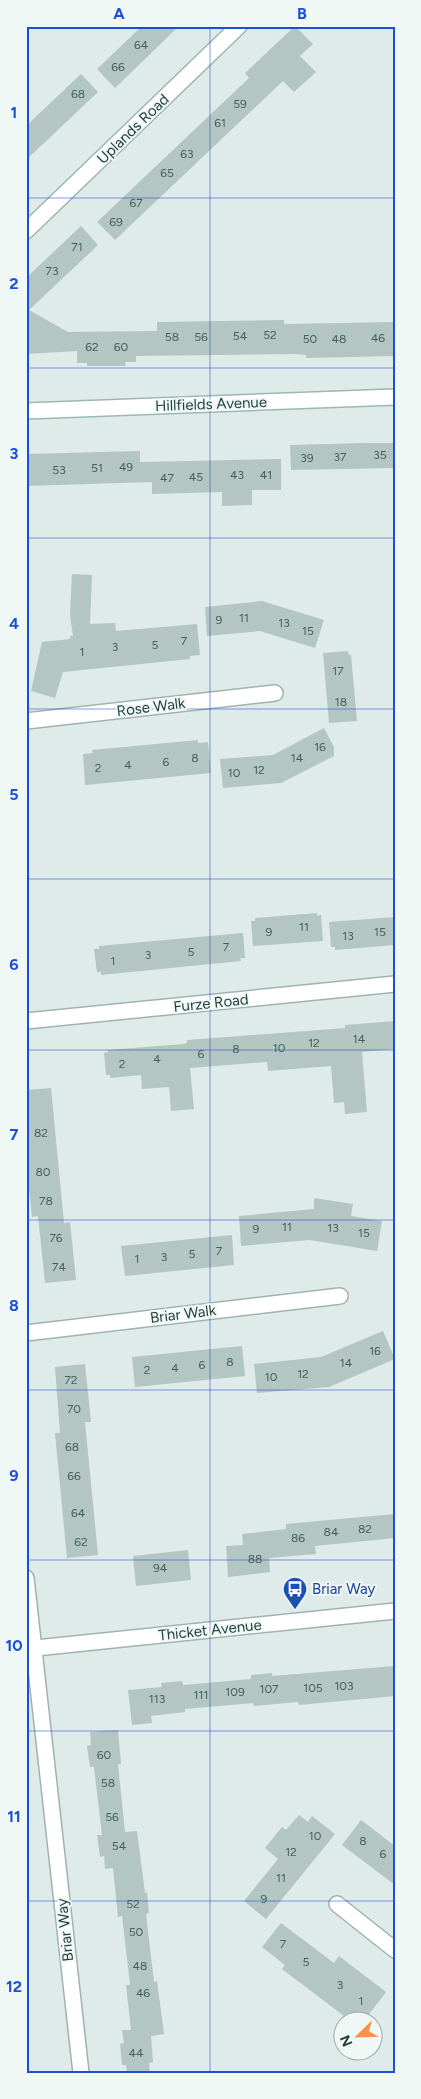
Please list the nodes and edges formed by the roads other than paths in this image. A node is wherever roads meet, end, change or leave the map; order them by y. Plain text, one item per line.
1 (239, 26) edge
2 (26, 231) edge
3 (395, 397) edge
4 (26, 411) edge
5 (275, 693) dead end
6 (26, 721) edge
7 (395, 984) edge
8 (26, 1021) edge
9 (340, 1296) dead end
10 (26, 1333) edge
11 (26, 1578) edge
12 (395, 1610) edge
13 (30, 1649) edge
14 (337, 1904) dead end
15 (395, 1950) edge
16 (81, 2073) edge

1 - 2 street, Uplands Road
3 - 4 street, Hillfields Avenue
5 - 6 street, Rose Walk
7 - 8 street, Furze Road
9 - 10 street, Briar Walk
11 - 13 street, Briar Way
12 - 13 street, Thicket Avenue
13 - 16 street, Briar Way
14 - 15 street

